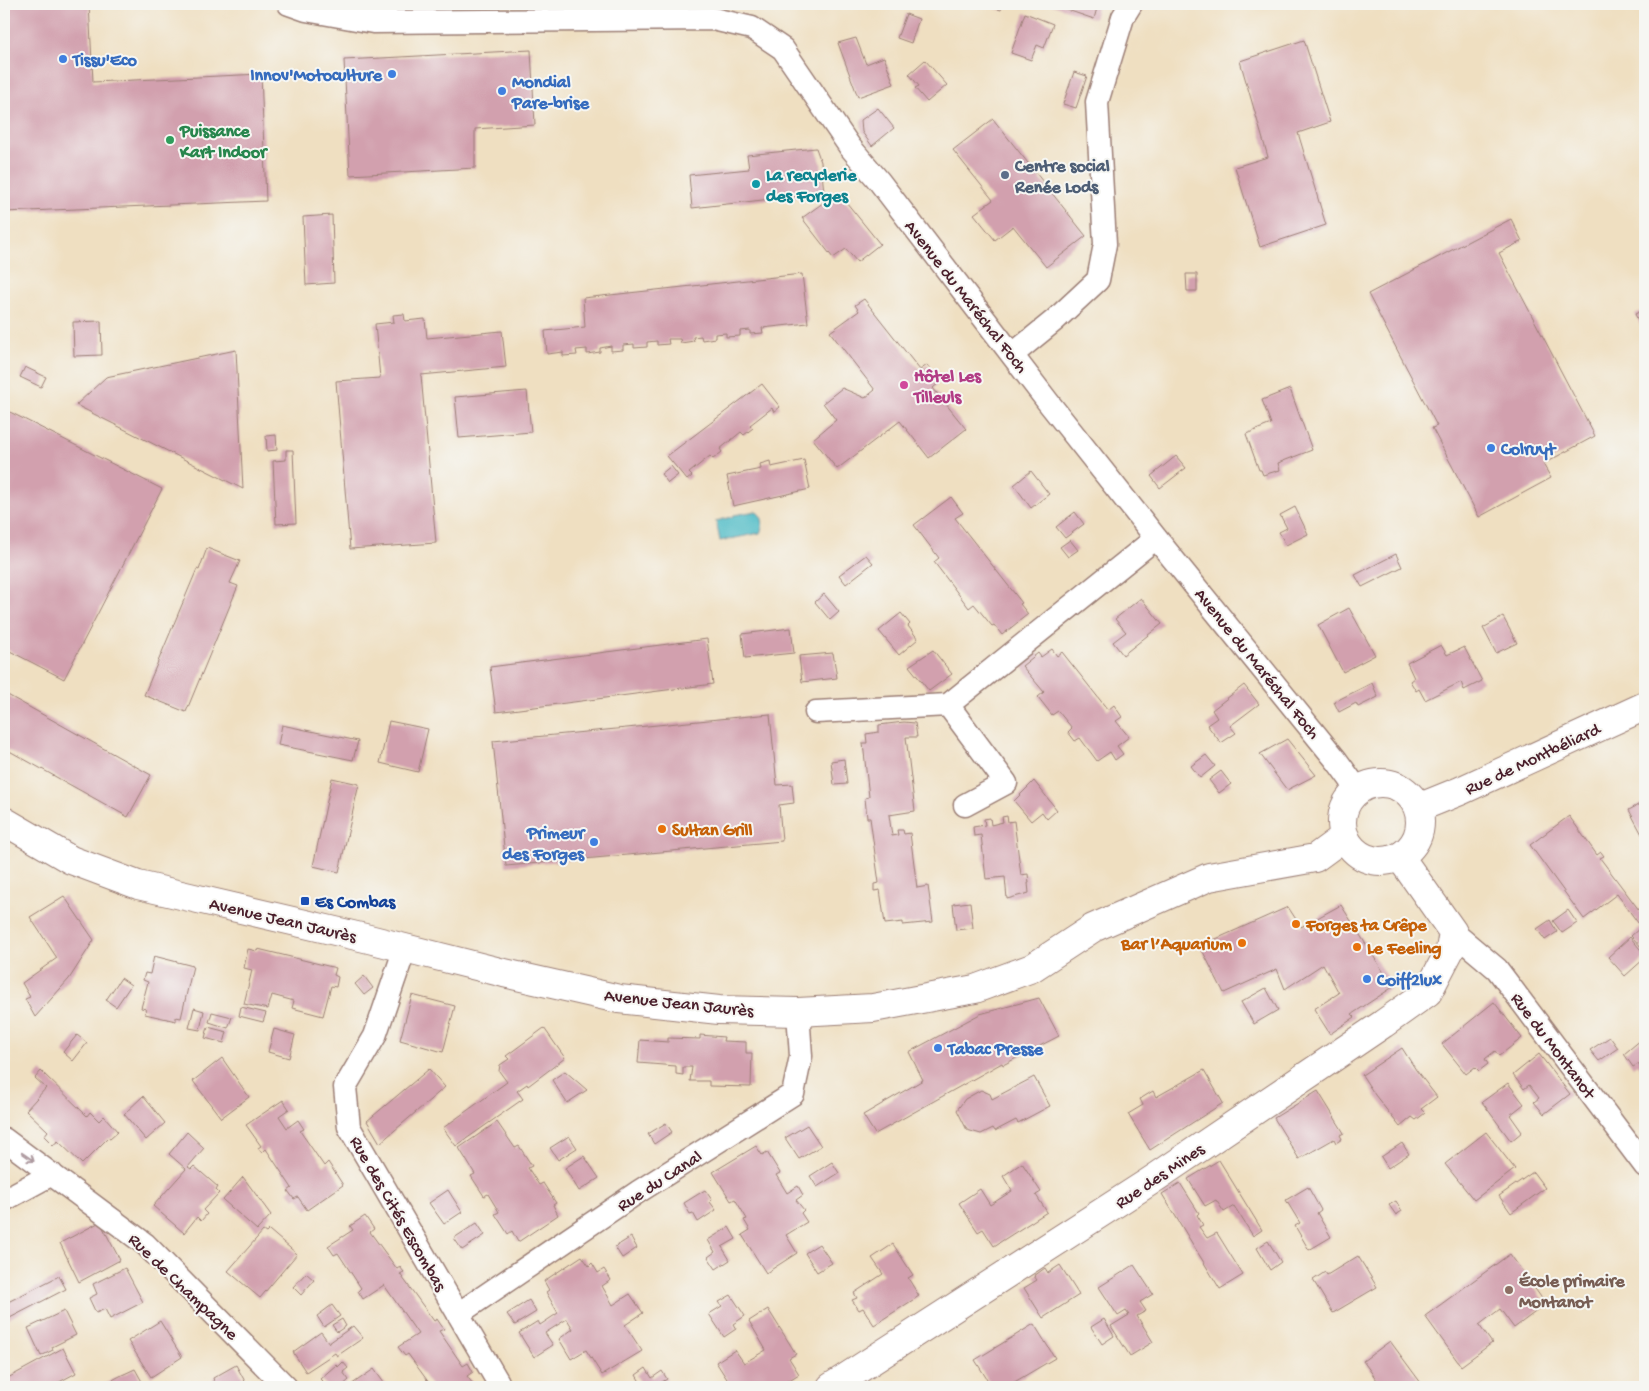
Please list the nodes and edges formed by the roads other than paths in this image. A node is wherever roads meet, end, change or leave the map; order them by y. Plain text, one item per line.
1 (289, 4) edge
2 (1131, 4) edge
3 (1012, 355) junction
4 (1156, 538) junction
5 (948, 705) junction
6 (1645, 706) edge
7 (816, 712) dead end
8 (1358, 790) junction
9 (965, 805) dead end
10 (1418, 808) junction
11 (4, 821) edge
12 (1345, 836) junction
13 (1400, 857) junction
14 (1453, 932) junction
15 (405, 948) junction
16 (798, 1012) junction
17 (4, 1140) edge
18 (1645, 1166) edge
19 (52, 1174) junction
20 (4, 1200) edge
21 (458, 1314) junction
22 (286, 1387) edge
23 (498, 1387) edge
24 (831, 1387) edge

1 - 3 street, Avenue du Maréchal Foch
2 - 3 street
3 - 4 street, Avenue du Maréchal Foch
4 - 5 street
4 - 8 street, Avenue du Maréchal Foch
5 - 7 street
5 - 9 street
6 - 10 street, Rue de Montbéliard
8 - 10 street
8 - 12 street
10 - 13 street
11 - 15 street, Avenue Jean Jaurès
12 - 13 street
12 - 16 street, Avenue Jean Jaurès
13 - 14 street
14 - 18 street, Rue du Montanot
14 - 24 street, Rue des Mines
15 - 16 street, Avenue Jean Jaurès
15 - 21 street, Rue des Cités Escombas
16 - 21 street, Rue du Canal
17 -> 19 street, Rue de Champagne
19 - 20 street
19 - 22 street, Rue de Champagne
21 - 23 street, Rue des Cités Escombas

